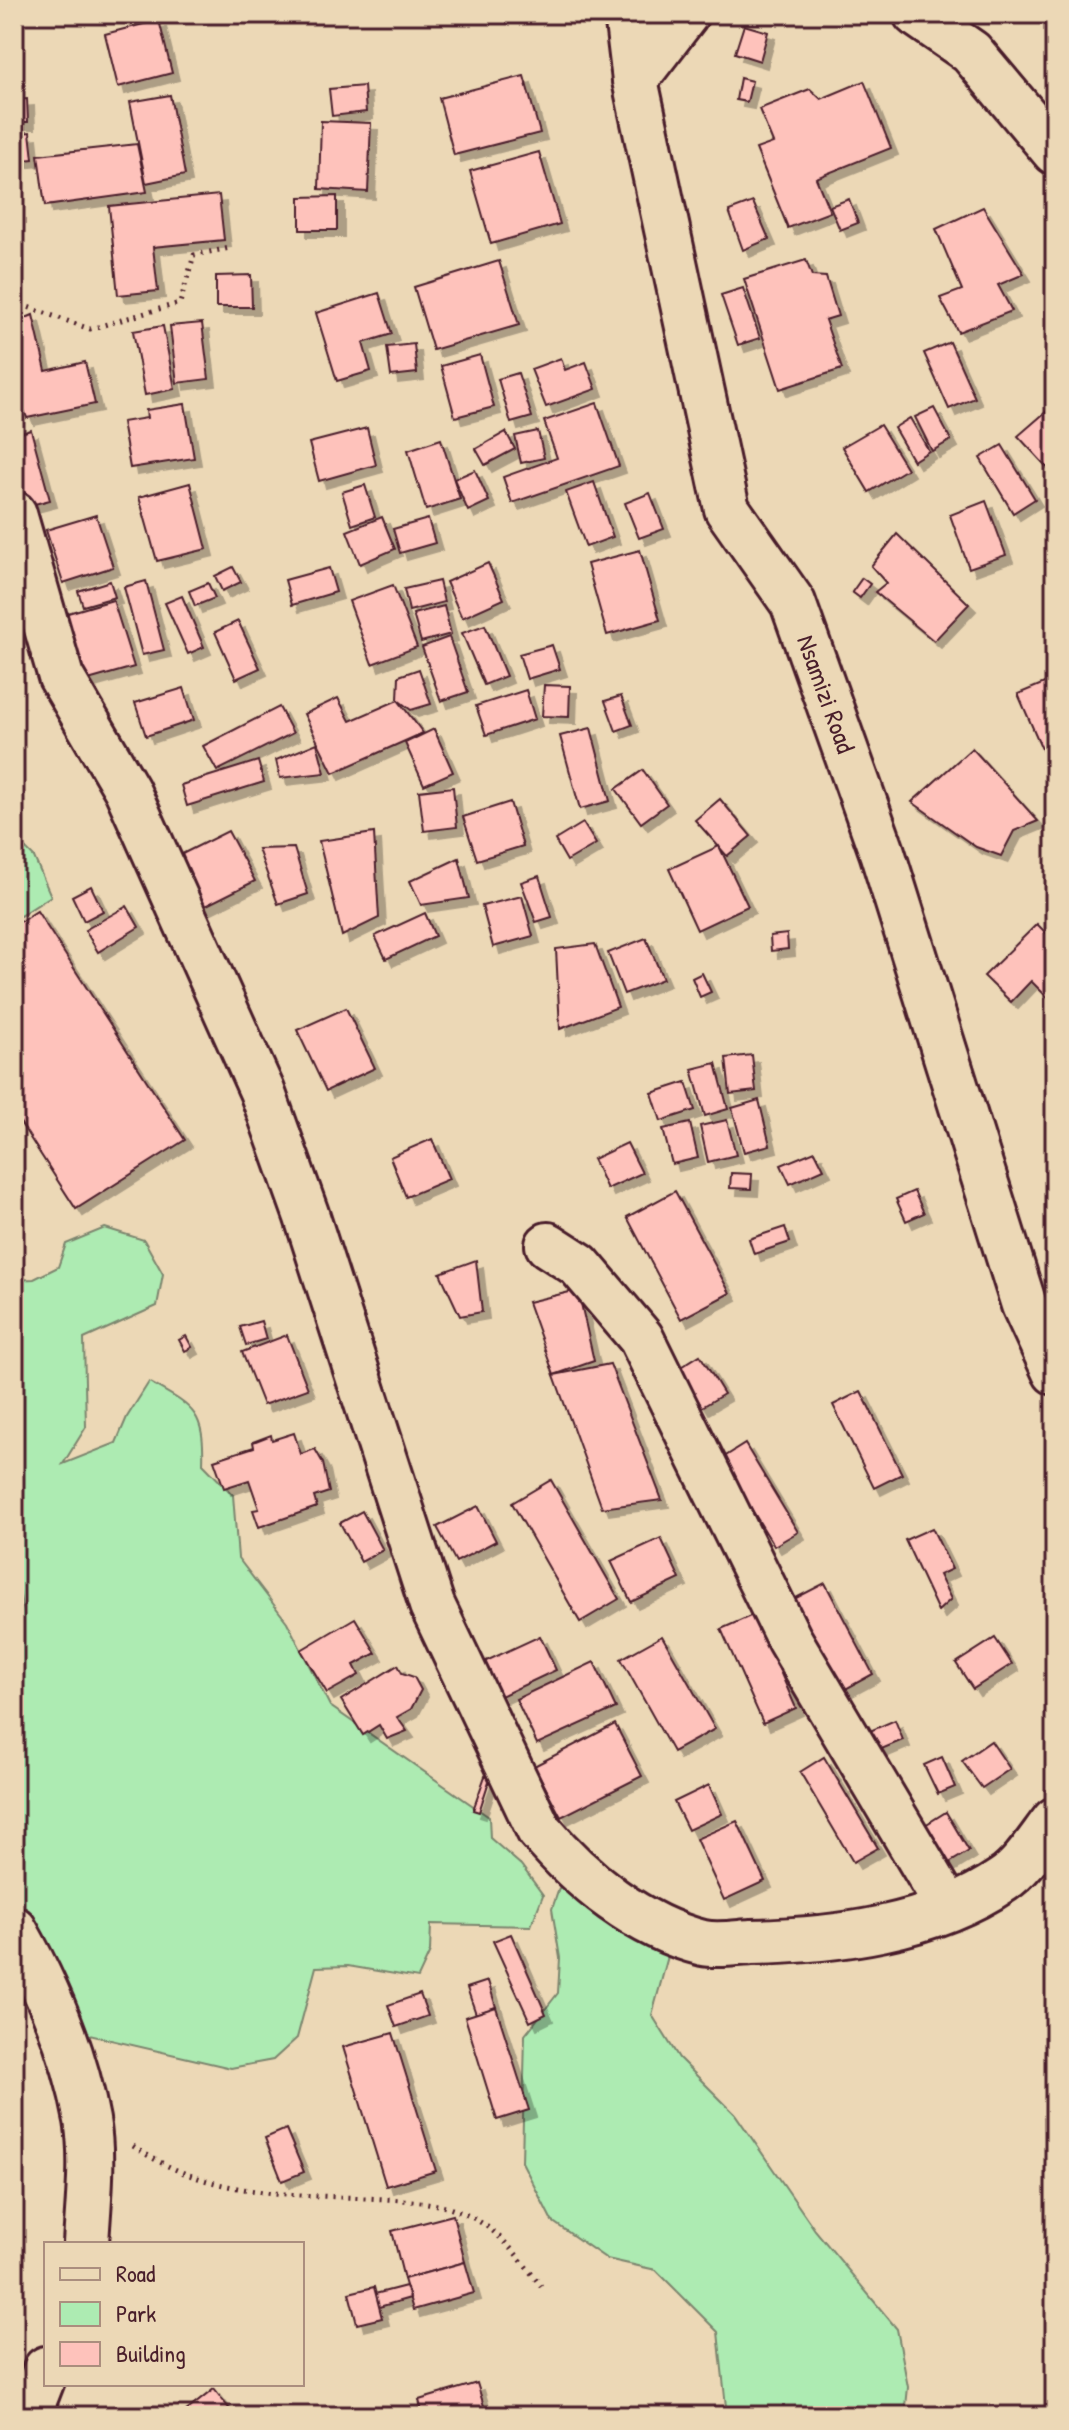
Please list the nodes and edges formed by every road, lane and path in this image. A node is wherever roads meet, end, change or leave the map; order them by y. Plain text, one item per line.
1 (627, 14) edge
2 (686, 14) edge
3 (916, 14) edge
4 (635, 80) junction
5 (1055, 152) edge
6 (230, 248) dead end
7 (14, 302) edge
8 (14, 514) edge
9 (548, 1245) dead end
10 (1055, 1372) edge
11 (1055, 1820) edge
12 (948, 1907) junction
13 (14, 1929) edge
14 (87, 2121) junction
15 (86, 2242) edge
16 (541, 2286) dead end
17 (44, 2374) edge
18 (28, 2416) edge

1 - 4 street, Nsamizi Road
2 - 4 street
3 - 5 street
4 - 10 street, Nsamizi Road
6 - 7 path
8 - 12 street
9 - 12 street
11 - 12 street
13 - 14 street
14 - 15 street
14 - 16 path
17 - 18 street

